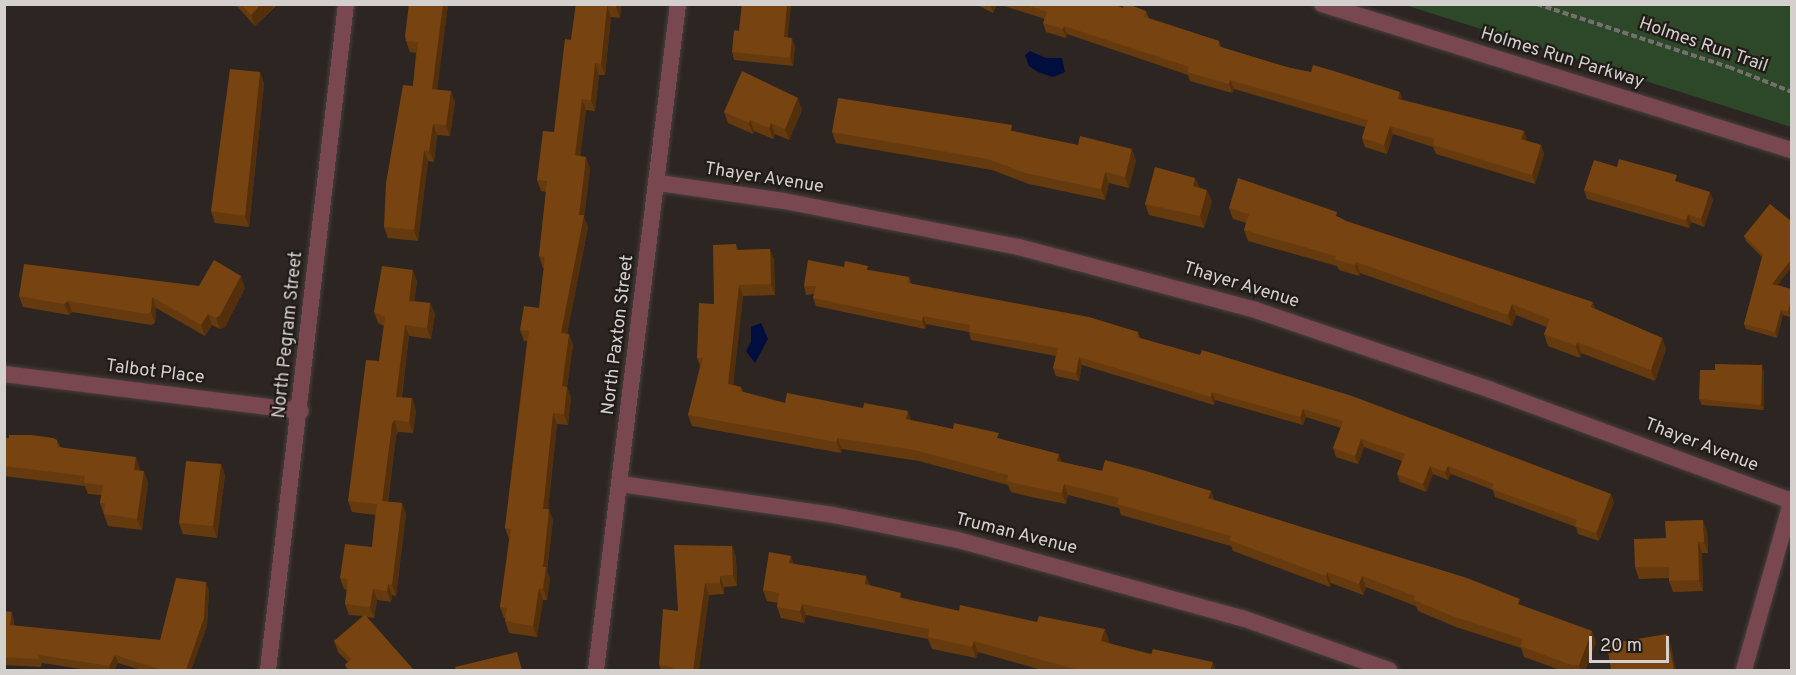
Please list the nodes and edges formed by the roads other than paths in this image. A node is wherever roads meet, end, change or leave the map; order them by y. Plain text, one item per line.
1 (346, 4) edge
2 (678, 4) edge
3 (1322, 4) edge
4 (1791, 150) edge
5 (659, 183) junction
6 (4, 374) edge
7 (301, 411) junction
8 (621, 484) junction
9 (1791, 500) edge
10 (268, 670) edge
11 (596, 670) edge
12 (1389, 670) edge
13 (1744, 670) edge

1 - 7 street, North Pegram Street
2 - 5 street, North Paxton Street
3 - 4 street, Holmes Run Parkway
5 - 8 street, North Paxton Street
5 - 9 street, Thayer Avenue
6 - 7 street, Talbot Place
7 - 10 street, North Pegram Street
8 - 11 street, North Paxton Street
8 - 12 street, Truman Avenue
9 - 13 street

